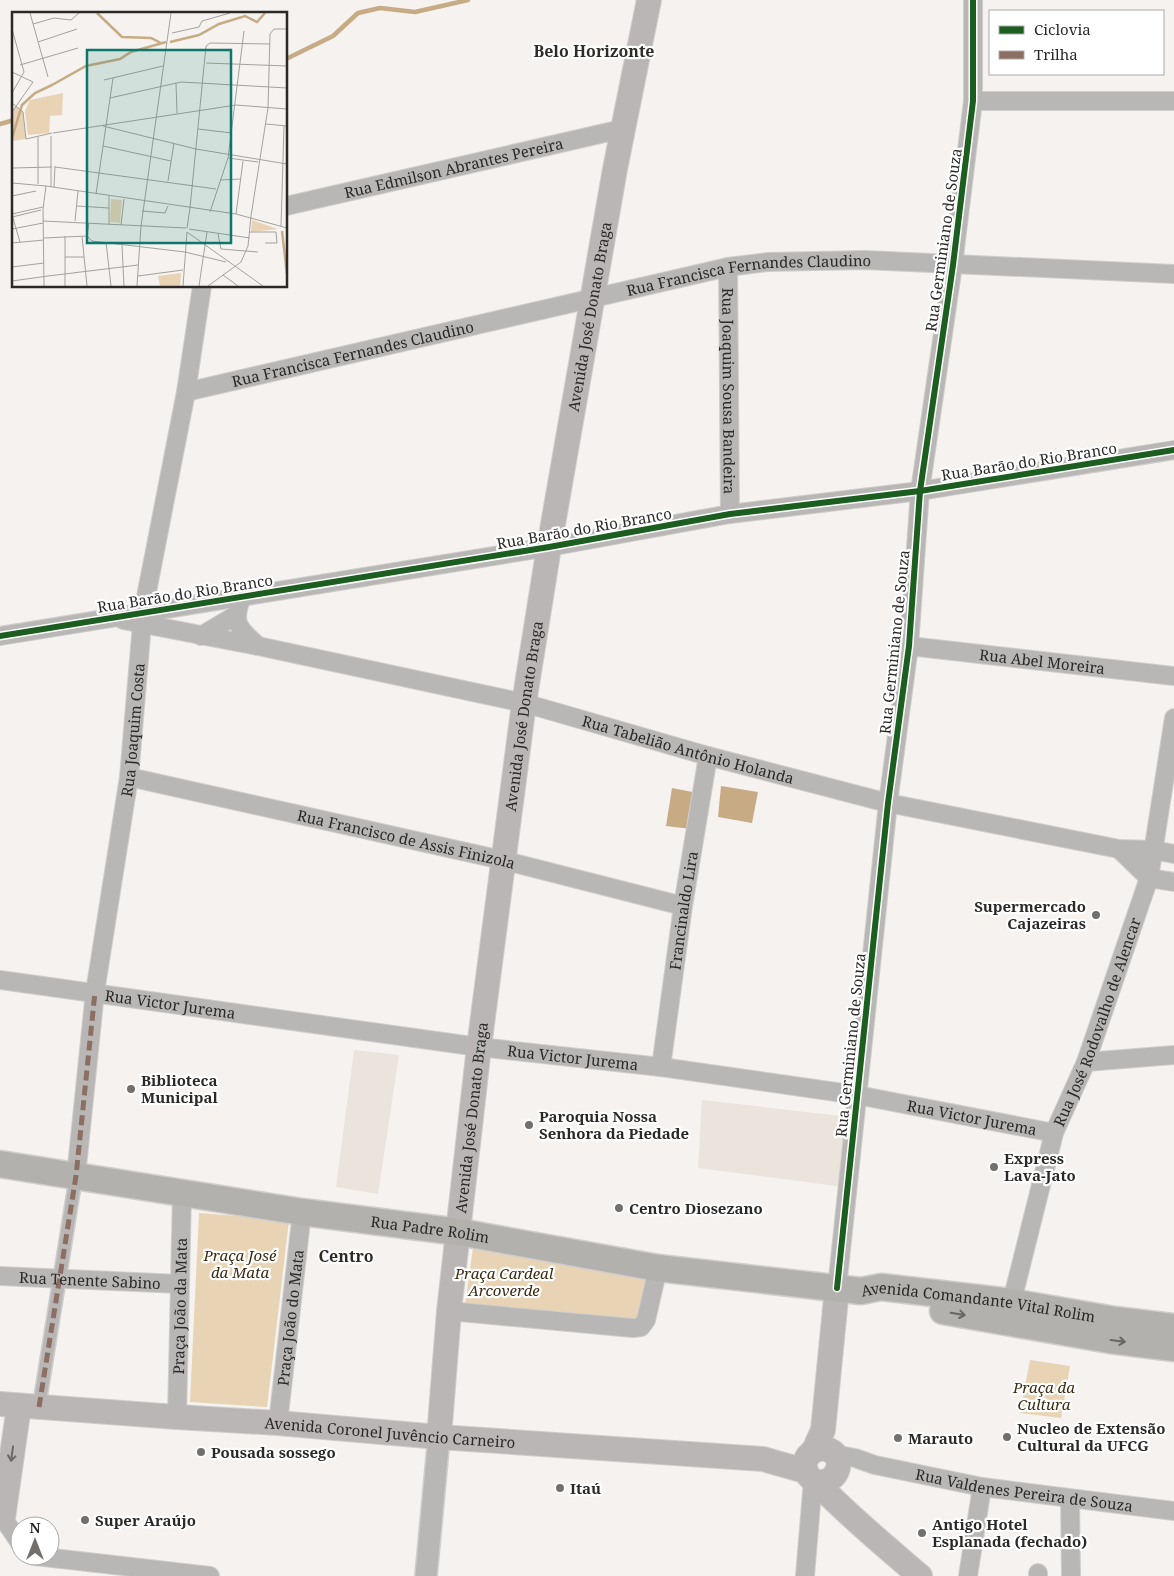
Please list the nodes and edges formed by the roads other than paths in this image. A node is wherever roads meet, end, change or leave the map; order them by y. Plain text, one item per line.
1 (649, 0) edge
2 (973, 0) edge
3 (973, 101) junction
4 (1174, 101) edge
5 (622, 129) junction
6 (288, 206) edge
7 (953, 265) junction
8 (728, 267) junction
9 (1174, 274) edge
10 (202, 288) edge
11 (592, 299) junction
12 (186, 392) junction
13 (1174, 450) edge
14 (920, 491) junction
15 (730, 514) junction
16 (549, 547) junction
17 (242, 597) junction
18 (236, 615) junction
19 (142, 618) junction
20 (0, 636) edge
21 (201, 636) junction
22 (258, 646) junction
23 (909, 646) junction
24 (1174, 676) edge
25 (524, 703) junction
26 (1174, 718) edge
27 (708, 756) junction
28 (128, 777) junction
29 (888, 803) junction
30 (1119, 849) junction
31 (1153, 850) junction
32 (1174, 854) edge
33 (502, 860) junction
34 (1149, 878) junction
35 (1174, 882) edge
36 (683, 906) junction
37 (0, 980) edge
38 (95, 992) junction
39 (479, 1047) junction
40 (1174, 1055) edge
41 (1086, 1062) junction
42 (661, 1067) junction
43 (857, 1095) junction
44 (1054, 1133) junction
45 (0, 1164) edge
46 (76, 1176) junction
47 (182, 1193) junction
48 (302, 1212) junction
49 (459, 1232) junction
50 (658, 1268) junction
51 (0, 1276) edge
52 (60, 1279) junction
53 (180, 1284) junction
54 (849, 1290) junction
55 (449, 1312) junction
56 (1009, 1312) junction
57 (1174, 1327) edge
58 (1174, 1348) edge
59 (19, 1405) edge
60 (177, 1418) junction
61 (278, 1424) junction
62 (439, 1437) junction
63 (822, 1461) junction
64 (982, 1487) junction
65 (1070, 1499) junction
66 (1174, 1511) edge
67 (1, 1518) edge
68 (10, 1530) edge
69 (60, 1559) edge
70 (156, 1572) edge
71 (210, 1576) edge
72 (426, 1576) edge
73 (805, 1576) edge
74 (920, 1576) edge
75 (968, 1576) edge
76 (1071, 1576) edge

1 - 5 main road, Avenida José Donato Braga
2 - 3 street, Rua Germiniano de Souza
3 - 4 street
3 - 7 street, Rua Germiniano de Souza
5 - 6 street, Rua Edmilson Abrantes Pereira
5 - 11 main road, Avenida José Donato Braga
7 - 8 street, Rua Francisca Fernandes Claudino
7 - 9 street, Rua Francisca Fernandes Claudino
7 - 14 street, Rua Germiniano de Souza
8 - 11 street, Rua Francisca Fernandes Claudino
8 - 15 street, Rua Joaquim Sousa Bandeira
10 - 12 street, Rua Joaquim Costa
11 - 12 street, Rua Francisca Fernandes Claudino
11 - 16 main road, Avenida José Donato Braga
12 - 19 street, Rua Joaquim Costa
13 - 14 street, Rua Barāo do Rio Branco
14 - 15 street, Rua Barāo do Rio Branco
14 - 23 street, Rua Germiniano de Souza
15 - 16 street, Rua Barāo do Rio Branco
16 - 17 street, Rua Barāo do Rio Branco
16 - 25 main road, Avenida José Donato Braga
17 - 18 street
17 - 19 street, Rua Barāo do Rio Branco
18 - 21 street
18 - 22 street
19 - 20 street, Rua Barāo do Rio Branco
19 - 21 street, Rua Tabelião Antônio Holanda
19 - 28 street, Rua Joaquim Costa
21 - 22 street, Rua Tabelião Antônio Holanda
22 - 25 street, Rua Tabelião Antônio Holanda
23 - 24 street, Rua Abel Moreira
23 - 29 street, Rua Germiniano de Souza
25 - 27 street, Rua Tabelião Antônio Holanda
25 - 33 main road, Avenida José Donato Braga
26 - 31 street, Rua José Rodovalho de Alencar
27 - 29 street, Rua Tabelião Antônio Holanda
27 - 36 street, Francinaldo Lira
28 - 33 street, Rua Francisco de Assis Finizola
28 - 38 street, Rua Joaquim Costa
29 - 30 street, Rua Tabelião Antônio Holanda
29 - 43 street, Rua Germiniano de Souza
30 - 31 street, Rua Tabelião Antônio Holanda
30 - 34 street
31 - 32 street, Rua Tabelião Antônio Holanda
31 - 34 street, Rua José Rodovalho de Alencar
33 - 36 street, Rua Francisco de Assis Finizola
33 - 39 main road, Avenida José Donato Braga
34 - 35 street
34 - 41 street, Rua José Rodovalho de Alencar
36 - 42 street, Francinaldo Lira
37 - 38 street, Rua Victor Jurema
38 - 39 street, Rua Victor Jurema
38 - 46 street, Rua Joaquim Costa
39 - 42 street, Rua Victor Jurema
39 - 49 main road, Avenida José Donato Braga
40 - 41 street
41 - 44 street, Rua José Rodovalho de Alencar
42 - 43 street, Rua Victor Jurema
43 - 44 street, Rua Victor Jurema
43 - 54 street, Rua Germiniano de Souza
44 - 56 street, Rua José Rodovalho de Alencar
45 - 46 main road, Rua Padre Rolim
46 - 47 main road, Rua Padre Rolim
46 - 52 street
47 - 48 main road, Rua Padre Rolim
47 - 53 street, Praça João da Mata
48 - 49 main road, Rua Padre Rolim
48 - 61 street, Praça João do Mata
49 - 50 main road, Rua Padre Rolim
49 - 55 main road, Avenida José Donato Braga
50 - 54 main road, Rua Padre Rolim
50 - 55 street
51 - 52 street, Rua Tenente Sabino
52 - 53 street, Rua Tenente Sabino
52 - 59 street
53 - 60 street, Praça João da Mata
54 - 56 main road, Avenida Comandante Vital Rolim
54 - 63 main road
55 - 62 main road, Avenida José Donato Braga
56 - 57 main road, Avenida Comandante Vital Rolim
56 -> 58 main road, Avenida Comandante Vital Rolim
59 - 60 main road, Avenida Coronel Juvêncio Carneiro
59 -> 67 main road
60 - 61 main road, Avenida Coronel Juvêncio Carneiro
61 - 62 main road, Avenida Coronel Juvêncio Carneiro
62 - 63 main road, Avenida Coronel Juvêncio Carneiro
62 - 72 street
63 - 64 street, Rua Valdenes Pereira de Souza
63 - 73 street
63 - 74 main road
64 - 65 street, Rua Valdenes Pereira de Souza
64 - 75 street
65 - 66 street, Rua Valdenes Pereira de Souza
65 - 76 street
67 - 68 street
69 - 70 street
70 - 71 street

